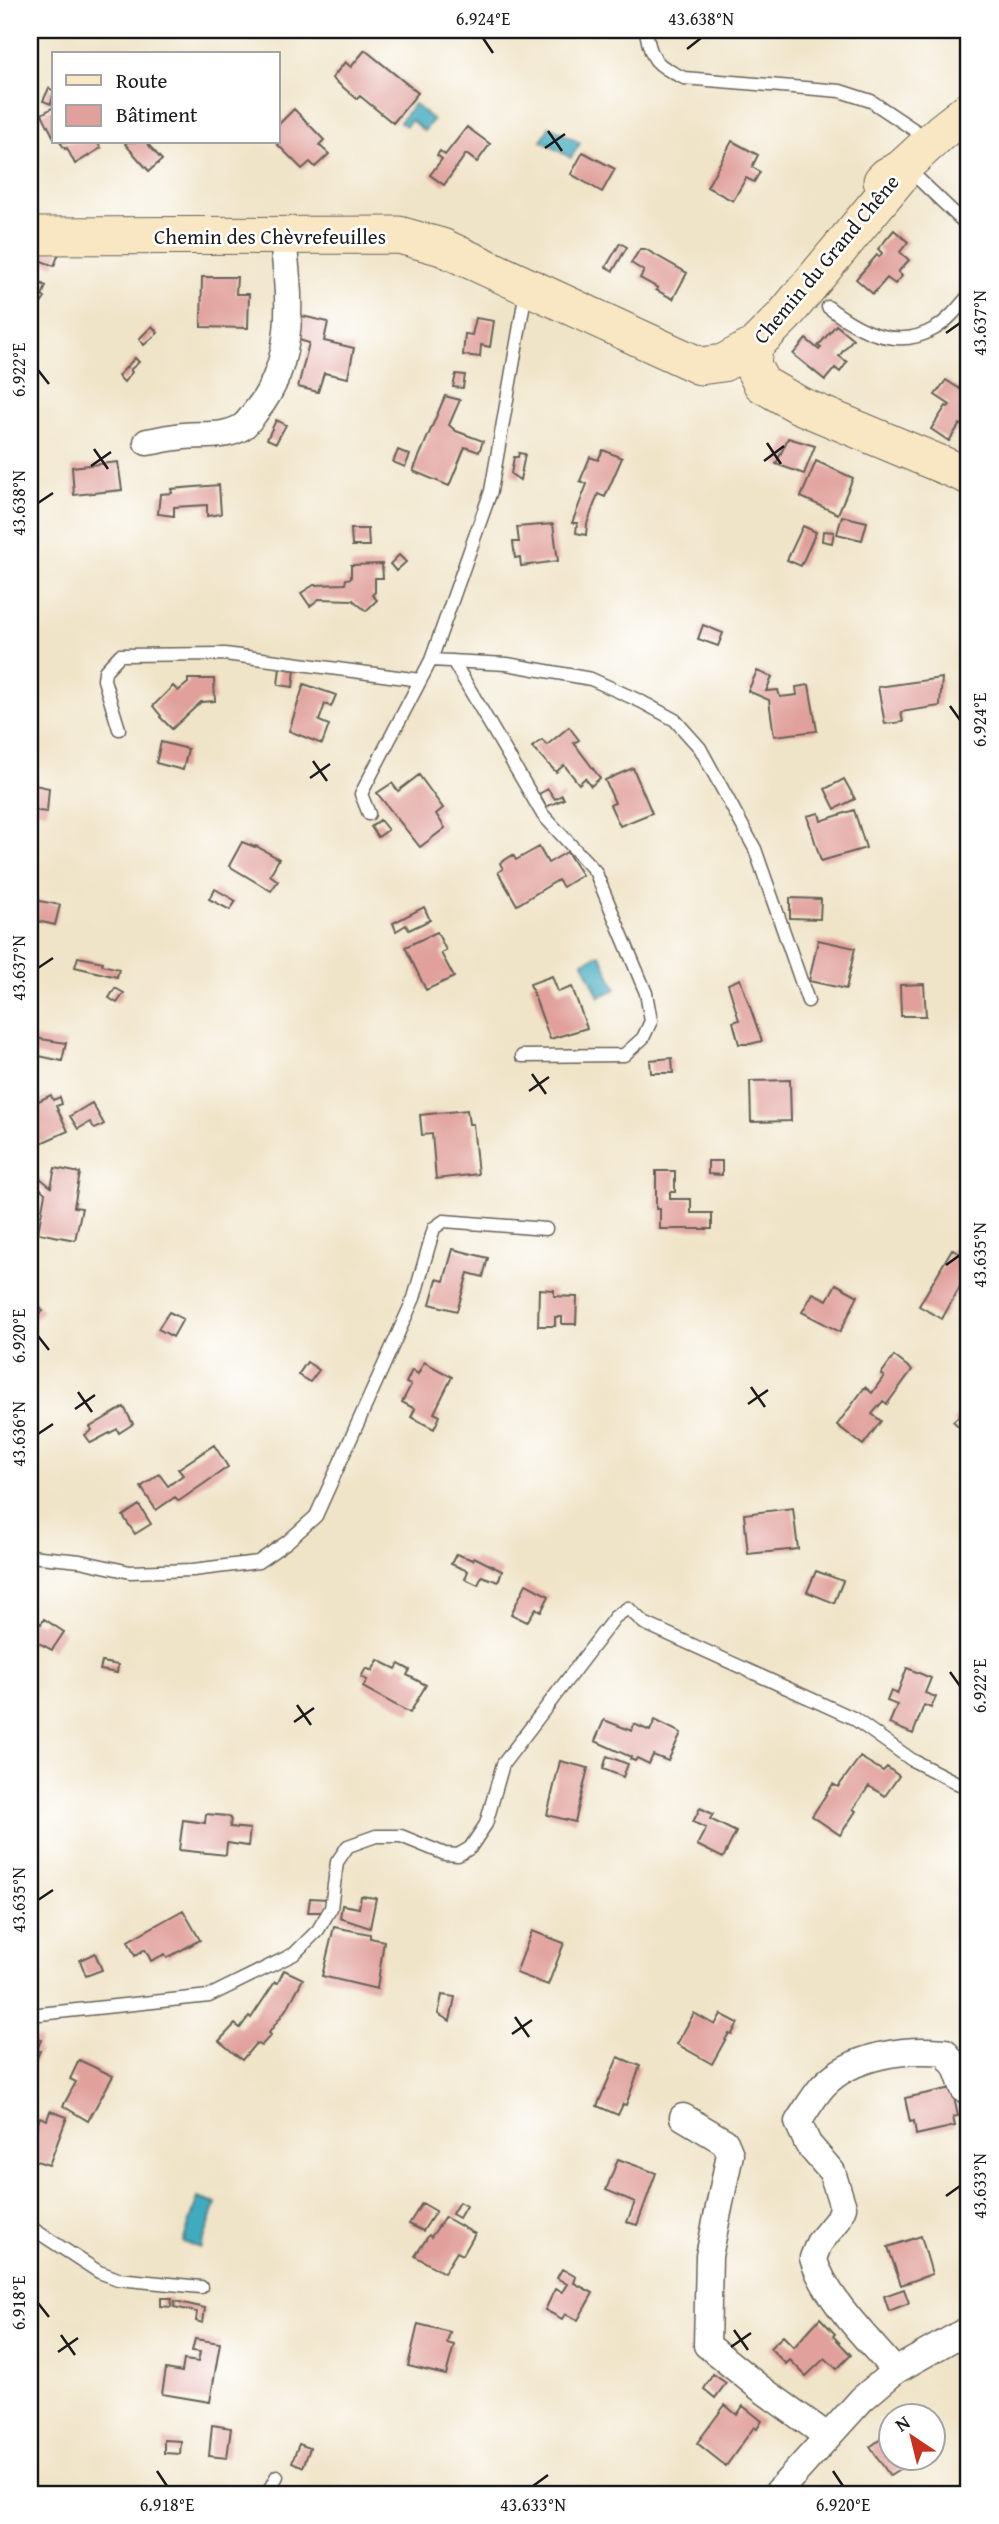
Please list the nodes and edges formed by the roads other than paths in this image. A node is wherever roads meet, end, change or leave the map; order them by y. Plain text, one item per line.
1 (646, 30) edge
2 (969, 110) edge
3 (931, 141) junction
4 (903, 167) junction
5 (969, 227) edge
6 (30, 236) edge
7 (282, 236) junction
8 (527, 287) junction
9 (969, 295) edge
10 (828, 307) dead end
11 (655, 346) joint
12 (720, 355) junction
13 (799, 405) junction
14 (147, 442) dead end
15 (969, 476) edge
16 (431, 660) junction
17 (453, 661) junction
18 (420, 680) junction
19 (119, 729) dead end
20 (369, 814) dead end
21 (808, 1001) dead end
22 (522, 1056) dead end
23 (546, 1229) dead end
24 (30, 1556) edge
25 (969, 1789) edge
26 (30, 2015) edge
27 (964, 2089) dead end
28 (683, 2117) dead end
29 (30, 2227) edge
30 (201, 2287) dead end
31 (969, 2329) edge
32 (895, 2371) junction
33 (827, 2436) junction
34 (277, 2476) dead end
35 (267, 2494) edge
36 (776, 2494) edge

1 - 3 lane
2 - 3 main road, Chemin du Grand Chêne
3 - 4 main road, Chemin du Grand Chêne
4 - 5 lane
4 - 12 main road, Chemin du Grand Chêne
4 - 12 main road, Chemin du Grand Chêne
6 - 7 main road, Chemin des Chèvrefeuilles
7 - 8 main road, Chemin des Chèvrefeuilles
7 - 14 street
8 - 11 main road, Chemin des Chèvrefeuilles
8 - 16 lane
9 - 10 lane
11 - 12 main road, Chemin du Grand Chêne
12 - 13 main road
12 - 13 main road
13 - 15 main road
16 - 17 lane
16 - 18 lane
17 - 21 lane
17 - 22 lane
18 - 19 lane
18 - 20 lane
23 - 24 lane
25 - 26 lane
27 - 32 street
28 - 33 street
29 - 30 lane
31 - 32 street
32 - 33 street
33 - 36 street
34 - 35 lane

